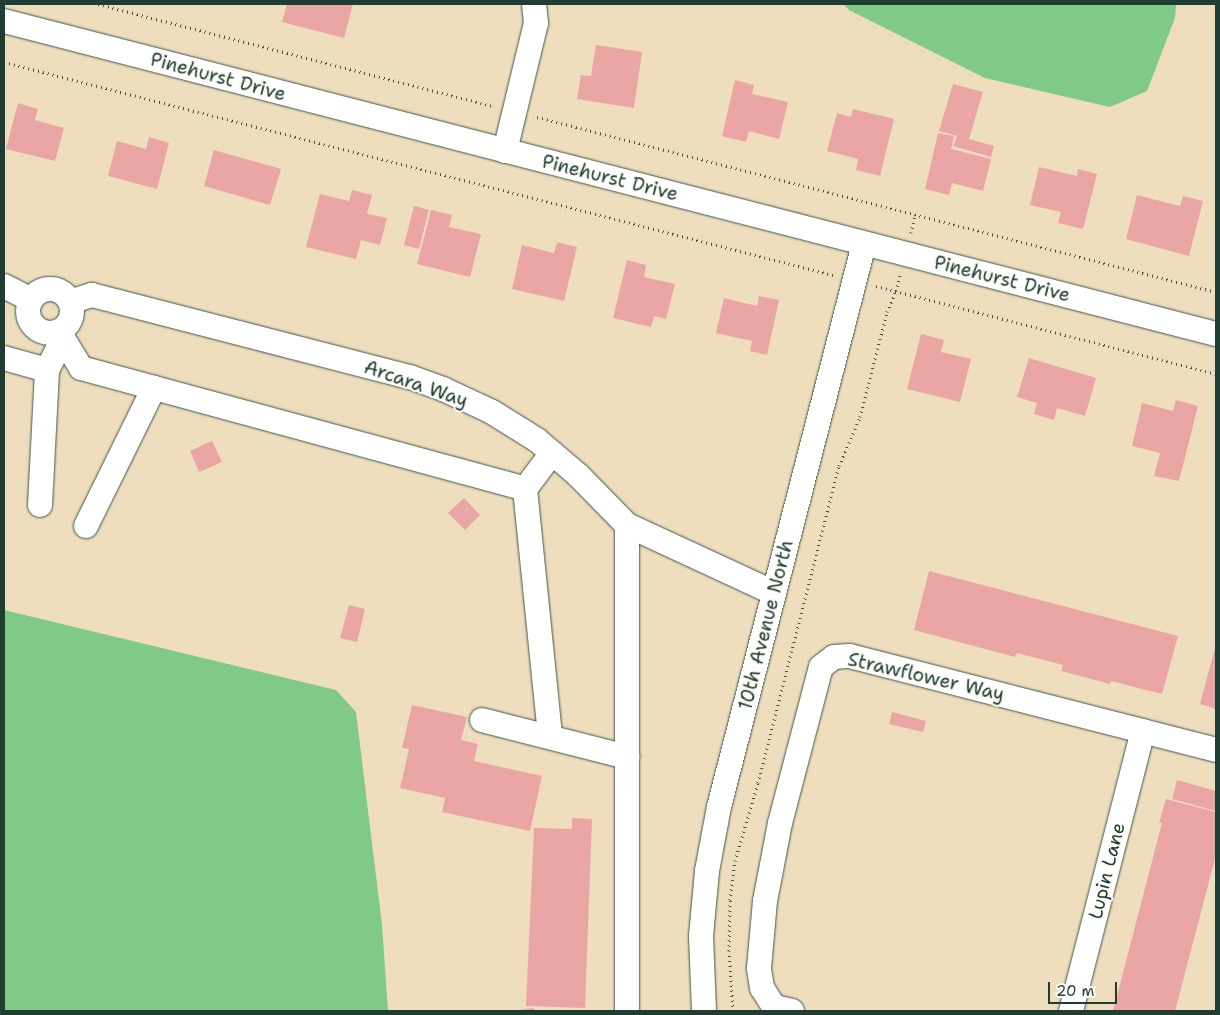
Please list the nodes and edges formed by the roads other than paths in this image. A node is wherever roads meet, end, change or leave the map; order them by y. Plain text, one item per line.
1 (534, 4) edge
2 (4, 21) edge
3 (505, 151) junction
4 (864, 244) junction
5 (4, 286) edge
6 (30, 299) junction
7 (70, 302) junction
8 (1216, 334) edge
9 (61, 335) junction
10 (4, 358) edge
11 (47, 370) junction
12 (154, 388) junction
13 (552, 453) junction
14 (525, 488) junction
15 (40, 505) dead end
16 (627, 525) junction
17 (86, 526) dead end
18 (774, 593) junction
19 (482, 720) dead end
20 (1143, 731) junction
21 (550, 737) junction
22 (1216, 750) edge
23 (627, 757) junction
24 (627, 1011) edge
25 (704, 1011) edge
26 (792, 1011) edge
27 (1071, 1011) edge

1 - 3 street
2 - 3 street, Pinehurst Drive
3 - 4 street, Pinehurst Drive
4 - 8 street, Pinehurst Drive
4 - 18 street, 10th Avenue North
5 - 6 street
6 - 7 street
6 - 9 street
7 - 9 street
7 - 13 street, Arcara Way
9 - 11 street
9 - 12 street
10 - 11 street
11 - 15 street
12 - 14 street
12 - 17 street
13 - 14 street
13 - 16 street, Arcara Way
14 - 21 street
16 - 18 street, Arcara Way
16 - 23 street
18 - 25 street, 10th Avenue North
19 - 21 street
20 - 22 street, Strawflower Way
20 - 26 street, Strawflower Way
20 - 27 street, Lupin Lane
21 - 23 street
23 - 24 street

